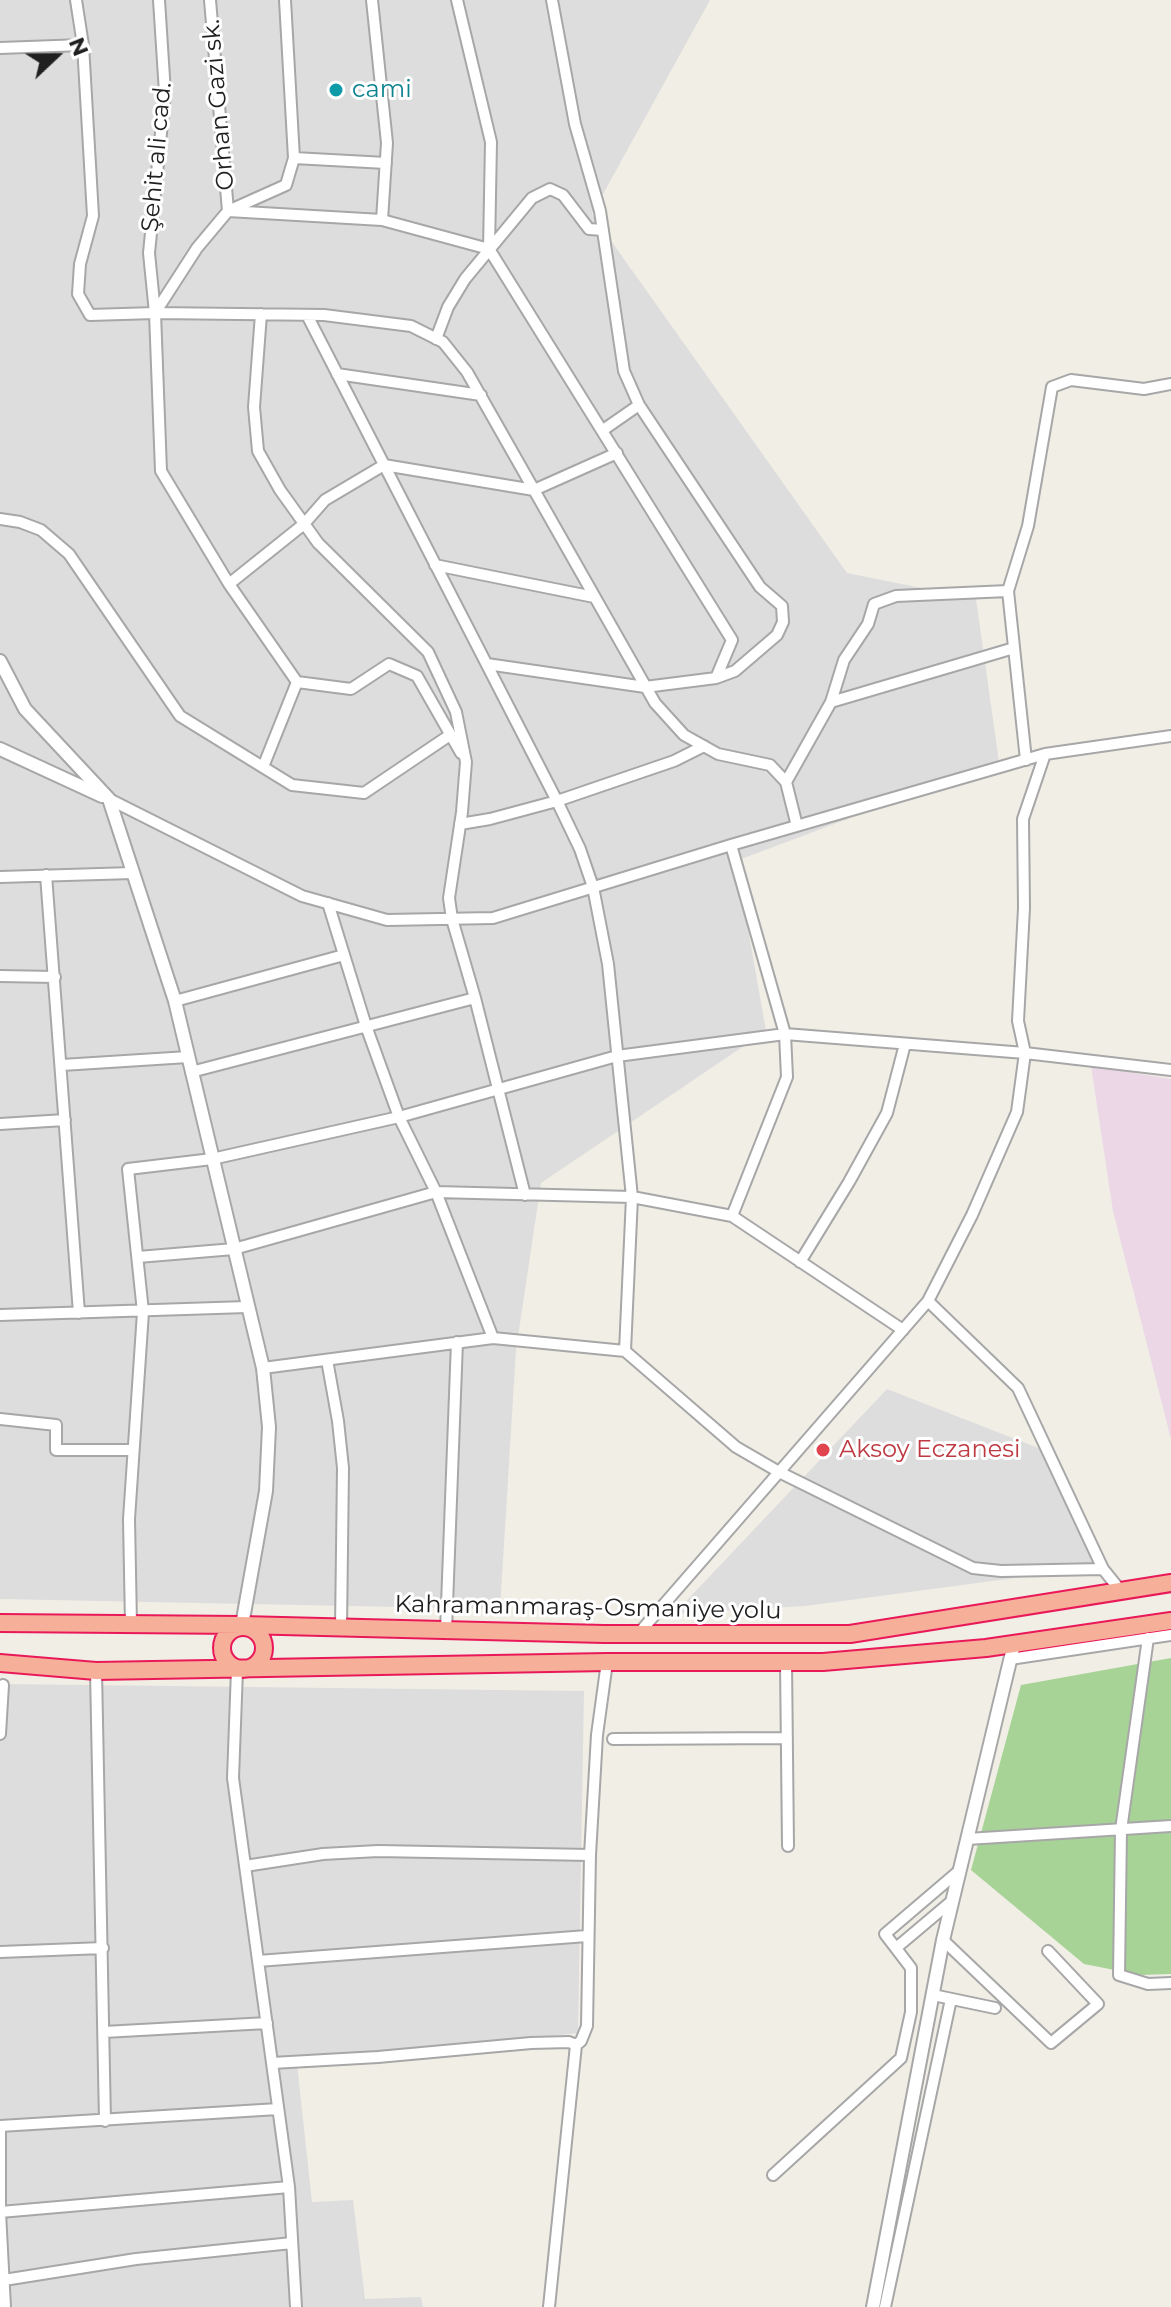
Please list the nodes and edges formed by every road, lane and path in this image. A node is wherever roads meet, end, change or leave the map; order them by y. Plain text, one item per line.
1 (76, 0) edge
2 (159, 0) edge
3 (210, 0) edge
4 (285, 0) edge
5 (372, 0) edge
6 (457, 0) edge
7 (552, 0) edge
8 (83, 45) junction
9 (0, 48) edge
10 (294, 158) junction
11 (386, 163) junction
12 (228, 211) junction
13 (382, 220) junction
14 (603, 230) junction
15 (489, 249) junction
16 (155, 313) junction
17 (261, 314) junction
18 (307, 315) junction
19 (436, 339) junction
20 (337, 374) junction
21 (1171, 384) edge
22 (481, 395) junction
23 (639, 405) junction
24 (603, 430) junction
25 (617, 453) junction
26 (384, 465) junction
27 (534, 490) junction
28 (0, 519) edge
29 (304, 524) junction
30 (435, 565) junction
31 (229, 584) junction
32 (1008, 591) junction
33 (594, 597) junction
34 (1014, 648) junction
35 (0, 661) edge
36 (487, 664) junction
37 (716, 678) junction
38 (297, 682) junction
39 (645, 687) junction
40 (831, 702) junction
41 (1171, 726) edge
42 (450, 735) junction
43 (1159, 736) junction
44 (1171, 736) edge
45 (704, 746) junction
46 (0, 749) edge
47 (1045, 754) junction
48 (1026, 760) junction
49 (466, 762) junction
50 (263, 767) junction
51 (786, 782) junction
52 (109, 799) junction
53 (557, 801) junction
54 (460, 824) junction
55 (797, 826) junction
56 (731, 845) junction
57 (133, 873) junction
58 (46, 875) junction
59 (0, 877) edge
60 (593, 887) junction
61 (328, 903) junction
62 (452, 919) junction
63 (344, 955) junction
64 (0, 976) edge
65 (55, 977) junction
66 (475, 998) junction
67 (175, 1001) junction
68 (366, 1026) junction
69 (785, 1034) junction
70 (905, 1044) junction
71 (1025, 1053) junction
72 (617, 1056) junction
73 (188, 1057) junction
74 (62, 1065) junction
75 (1171, 1070) edge
76 (191, 1072) junction
77 (498, 1090) junction
78 (399, 1117) junction
79 (65, 1120) junction
80 (0, 1124) edge
81 (212, 1159) junction
82 (436, 1192) junction
83 (525, 1195) junction
84 (632, 1197) junction
85 (732, 1216) junction
86 (234, 1249) junction
87 (138, 1257) junction
88 (800, 1262) junction
89 (928, 1301) junction
90 (247, 1307) junction
91 (143, 1312) junction
92 (79, 1313) junction
93 (0, 1315) edge
94 (903, 1330) junction
95 (493, 1338) junction
96 (457, 1342) junction
97 (625, 1351) junction
98 (327, 1360) junction
99 (263, 1368) junction
100 (0, 1419) edge
101 (133, 1450) junction
102 (779, 1472) junction
103 (1103, 1569) junction
104 (1171, 1583) edge
105 (1120, 1590) junction
106 (1171, 1621) edge
107 (0, 1623) edge
108 (131, 1624) junction
109 (246, 1626) junction
110 (341, 1629) junction
111 (446, 1631) junction
112 (639, 1633) junction
113 (1171, 1635) edge
114 (1148, 1638) junction
115 (1012, 1651) junction
116 (607, 1662) junction
117 (786, 1662) junction
118 (0, 1663) edge
119 (241, 1670) junction
120 (96, 1671) junction
121 (3, 1685) dead end
122 (0, 1734) edge
123 (787, 1738) junction
124 (613, 1739) dead end
125 (1171, 1826) edge
126 (1121, 1830) junction
127 (967, 1839) junction
128 (788, 1846) dead end
129 (590, 1855) junction
130 (245, 1866) junction
131 (960, 1870) junction
132 (953, 1900) junction
133 (587, 1936) junction
134 (943, 1940) junction
135 (103, 1948) junction
136 (896, 1948) junction
137 (1048, 1951) dead end
138 (0, 1952) edge
139 (258, 1961) junction
140 (1171, 1983) edge
141 (933, 1995) junction
142 (951, 1999) junction
143 (995, 2008) dead end
144 (267, 2023) junction
145 (104, 2032) junction
146 (576, 2045) junction
147 (272, 2063) junction
148 (278, 2109) junction
149 (105, 2121) junction
150 (0, 2126) edge
151 (773, 2175) dead end
152 (289, 2187) junction
153 (0, 2208) edge
154 (292, 2243) junction
155 (4, 2280) junction
156 (5, 2307) edge
157 (296, 2307) edge
158 (549, 2307) edge
159 (873, 2307) edge
160 (885, 2307) edge

1 - 8 street
2 - 16 street, Şehit ali cad.
3 - 12 street, Orhan Gazi sk.
4 - 10 street
5 - 11 street
6 - 15 street
7 - 14 street
8 - 9 street
8 - 16 street
10 - 11 street
10 - 12 street
11 - 13 street
12 - 13 street
12 - 16 street
13 - 15 street
14 - 15 street
14 - 23 street
15 - 19 street
15 - 24 street
16 - 17 street
16 - 31 street, Şehit ali cad.
17 - 18 street
17 - 29 street
18 - 19 street
18 - 20 street
19 - 22 street
20 - 22 street
20 - 26 street
21 - 32 street
22 - 27 street
23 - 24 street
23 - 37 street
24 - 25 street
25 - 27 street
25 - 37 street
26 - 27 street
26 - 29 street
26 - 30 street
27 - 33 street
28 - 50 street
29 - 31 street
29 - 49 street
30 - 33 street
30 - 36 street
31 - 38 street, Şehit ali cad.
32 - 34 street
32 - 40 street
33 - 39 street
34 - 40 street
34 - 48 street
35 - 52 street
36 - 39 street
36 - 53 street
37 - 39 street
38 - 42 street
38 - 50 street
39 - 45 street
40 - 51 street
41 - 43 street
42 - 49 street
42 - 50 street
43 - 44 street
43 - 47 street
45 - 51 street
45 - 53 street
46 - 52 street
47 - 48 street
47 - 71 street
48 - 55 street
49 - 54 street
51 - 55 street
52 - 57 street
52 - 61 street
53 - 54 street
53 - 60 street
54 - 62 street
55 - 56 street
56 - 60 street
56 - 69 street
57 - 58 street
57 - 67 street
58 - 59 street
58 - 65 street
60 - 62 street
60 - 72 street
61 - 62 street
61 - 63 street
62 - 66 street
63 - 67 street
63 - 68 street
64 - 65 street
65 - 74 street
66 - 68 street
66 - 77 street
67 - 73 street
68 - 76 street
68 - 78 street
69 - 70 street
69 - 72 street
69 - 85 street
70 - 71 street
70 - 88 street
71 - 75 street
71 - 89 street
72 - 77 street
72 - 84 street
73 - 74 street
73 - 76 street
74 - 79 street
76 - 81 street
77 - 78 street
77 - 83 street
78 - 81 street
78 - 82 street
79 - 80 street
79 - 92 street
81 - 86 street
81 - 87 street
82 - 83 street
82 - 86 street
82 - 95 street
83 - 84 street
84 - 85 street
84 - 97 street
85 - 88 street
86 - 87 street
86 - 90 street
87 - 91 street
88 - 94 street
89 - 94 street
89 - 103 street
90 - 91 street
90 - 99 street
91 - 92 street
91 - 101 street
92 - 93 street
94 - 102 street
95 - 96 street
95 - 97 street
96 - 98 street
96 - 111 street
97 - 102 street
98 - 99 street
98 - 110 street
99 - 109 street
100 - 101 street
101 - 108 street
102 - 103 street
102 - 112 street
103 - 105 street
104 - 105 highway, Kahramanmaraş-Osmaniye yolu
105 - 112 highway, Kahramanmaraş-Osmaniye yolu
106 - 115 highway
107 - 108 highway, Kahramanmaraş-Osmaniye yolu
108 - 109 highway, Kahramanmaraş-Osmaniye yolu
109 - 110 highway, Kahramanmaraş-Osmaniye yolu
109 - 119 highway
109 - 119 highway
110 - 111 highway, Kahramanmaraş-Osmaniye yolu
111 - 112 highway, Kahramanmaraş-Osmaniye yolu
113 - 114 street
114 - 115 street
114 - 126 street
115 - 117 highway
115 - 127 street
116 - 117 highway
116 - 119 highway
116 - 129 street
117 - 123 street
118 - 120 highway
119 - 120 highway
119 - 130 street
120 - 135 street
121 - 122 street
123 - 124 street
123 - 128 street
125 - 126 street
126 - 127 street
126 - 140 street
127 - 131 street
129 - 130 street
129 - 133 street
130 - 139 street
131 - 132 street
131 - 136 street
132 - 134 street
132 - 136 street
133 - 139 street
133 - 146 street
134 - 137 street
134 - 141 street
135 - 138 street
135 - 145 street
136 - 151 street
139 - 144 street
141 - 142 street
141 - 159 street
142 - 143 street
142 - 160 street
144 - 145 street
144 - 147 street
145 - 149 street
146 - 147 street
146 - 158 street
147 - 148 street
148 - 149 street
148 - 152 street
149 - 150 street
150 - 153 street
152 - 153 street
152 - 154 street
153 - 155 street
154 - 155 street
154 - 157 street
155 - 156 street

